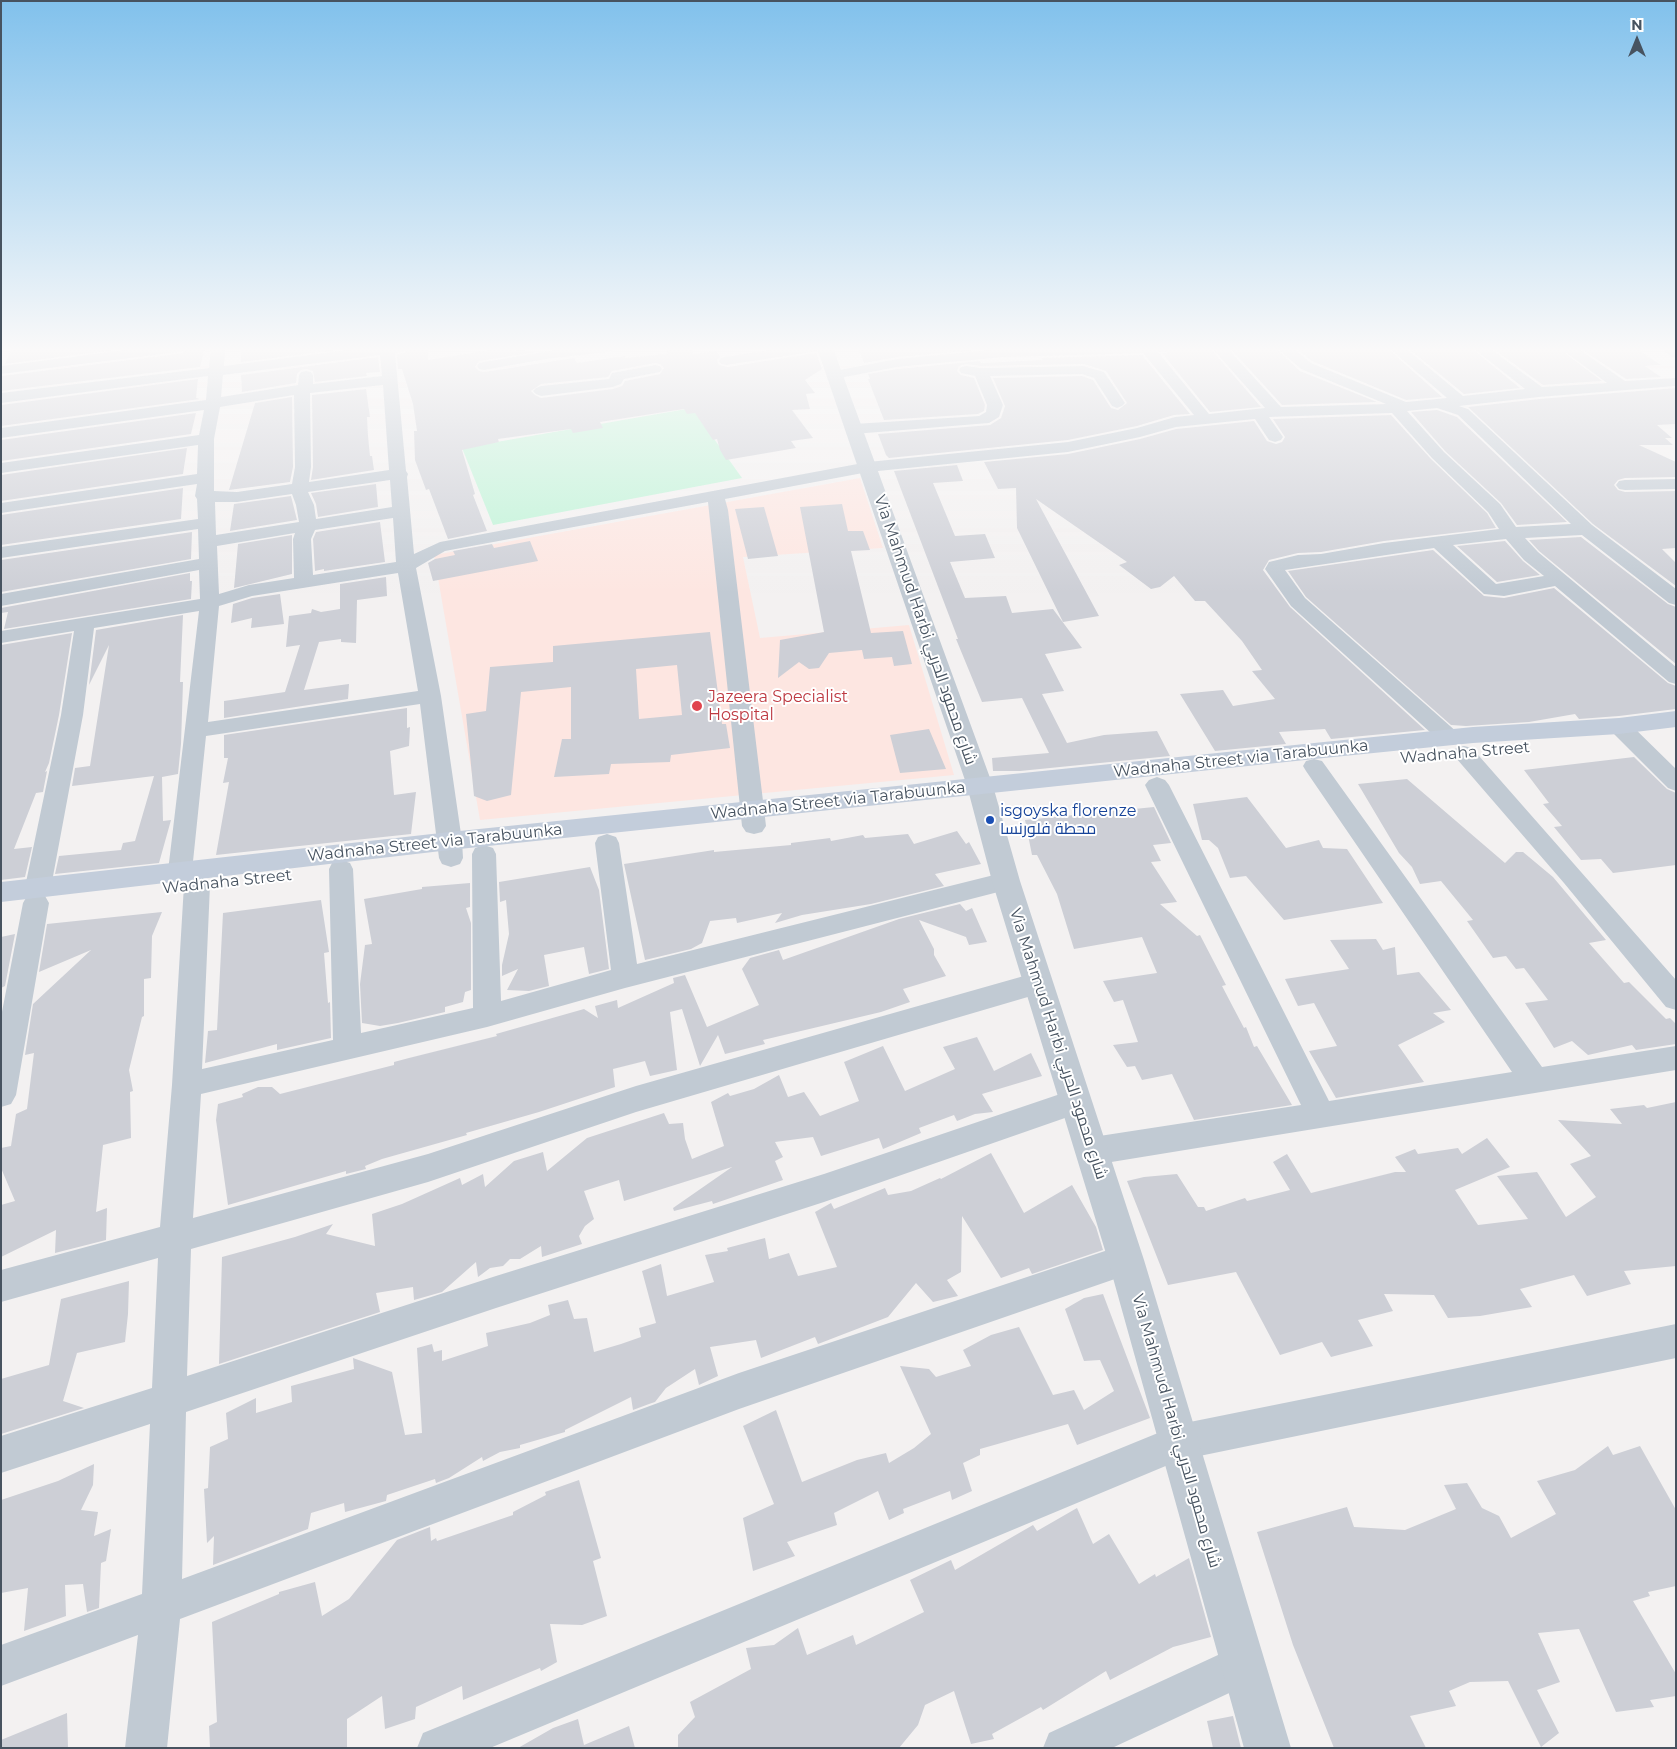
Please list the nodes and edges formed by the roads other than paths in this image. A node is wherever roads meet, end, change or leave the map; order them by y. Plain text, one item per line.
1 (854, 429) edge
2 (26, 430) edge
3 (208, 430) edge
4 (302, 430) edge
5 (395, 430) edge
6 (1149, 430) edge
7 (1270, 430) edge
8 (1418, 430) edge
9 (1482, 430) edge
10 (1, 433) edge
11 (1275, 437) dead end
12 (206, 439) junction
13 (1, 468) edge
14 (868, 468) junction
15 (400, 474) junction
16 (1676, 484) edge
17 (1626, 485) dead end
18 (204, 487) junction
19 (298, 490) junction
20 (715, 496) junction
21 (1, 508) edge
22 (401, 511) junction
23 (308, 525) junction
24 (1586, 529) junction
25 (206, 533) junction
26 (1511, 533) junction
27 (1439, 542) junction
28 (1, 553) edge
29 (208, 563) junction
30 (406, 566) junction
31 (1559, 579) junction
32 (304, 582) junction
33 (1, 600) edge
34 (1676, 600) edge
35 (210, 603) junction
36 (85, 623) junction
37 (1, 638) edge
38 (1676, 678) edge
39 (430, 696) junction
40 (1676, 720) edge
41 (195, 732) junction
42 (1626, 733) junction
43 (1676, 735) edge
44 (1457, 745) junction
45 (1314, 766) junction
46 (1676, 783) edge
47 (1157, 785) junction
48 (982, 795) junction
49 (752, 818) junction
50 (674, 826) junction
51 (607, 843) junction
52 (450, 849) junction
53 (484, 854) junction
54 (342, 869) junction
55 (188, 878) junction
56 (1006, 881) junction
57 (1, 892) edge
58 (37, 895) junction
59 (1, 908) edge
60 (625, 978) junction
61 (1038, 983) junction
62 (1676, 999) edge
63 (487, 1016) junction
64 (347, 1049) junction
65 (1676, 1058) edge
66 (1535, 1080) junction
67 (187, 1085) junction
68 (1, 1095) edge
69 (1075, 1102) junction
70 (1320, 1115) junction
71 (1093, 1151) junction
72 (175, 1237) junction
73 (1126, 1260) junction
74 (1, 1286) edge
75 (1676, 1341) edge
76 (168, 1400) junction
77 (1180, 1442) junction
78 (1, 1455) edge
79 (161, 1607) junction
80 (1244, 1664) junction
81 (1, 1666) edge
82 (146, 1748) edge
83 (438, 1748) edge
84 (1064, 1748) edge
85 (1268, 1748) edge

1 - 14 street, Via Mahmud Harbi شارع محمود الحربي
2 - 10 street
3 - 12 street
4 - 19 street
5 - 15 street
6 - 14 street
7 - 11 street
8 - 26 street
9 - 24 street
12 - 13 street
12 - 18 street
14 - 20 street
14 - 48 street, Via Mahmud Harbi شارع محمود الحربي
15 - 19 street
15 - 22 street
16 - 17 street
18 - 19 street
18 - 21 street
18 - 25 street
19 - 23 street
20 - 30 street
20 - 49 street
22 - 23 street
22 - 30 street
23 - 25 street
23 - 32 street
24 - 26 street
24 - 34 street
25 - 28 street
25 - 29 street
26 - 27 street
26 - 31 street
27 - 31 street
27 - 44 street
29 - 33 street
29 - 35 street
30 - 32 street
30 - 39 street
31 - 38 street
32 - 35 street
35 - 36 street
35 - 41 street
36 - 37 street
36 - 58 street
39 - 41 street
39 - 52 street
40 - 42 main road
41 - 55 street
42 - 43 main road, Wadnaha Street
42 - 44 main road, Wadnaha Street
42 - 46 street
44 - 45 main road, Wadnaha Street
44 - 48 main road, Wadnaha Street via Tarabuunka
44 - 62 street
45 - 47 main road, Wadnaha Street
45 - 66 street
47 - 48 main road, Wadnaha Street
47 - 70 street
48 - 49 main road, Wadnaha Street
48 - 56 street, Via Mahmud Harbi شارع محمود الحربي
49 - 50 main road, Wadnaha Street
50 - 51 main road, Wadnaha Street
50 - 52 main road, Wadnaha Street via Tarabuunka
51 - 53 main road, Wadnaha Street
51 - 60 street
52 - 53 main road, Wadnaha Street
52 - 54 main road, Wadnaha Street
52 - 55 main road, Wadnaha Street via Tarabuunka
53 - 63 street
54 - 55 main road, Wadnaha Street
54 - 64 street
55 - 58 main road, Wadnaha Street
55 - 67 street
56 - 60 street
56 - 61 street, Via Mahmud Harbi شارع محمود الحربي
57 - 58 main road
58 - 59 main road, Wadnaha Street
58 - 68 street
60 - 63 street
61 - 69 street, Via Mahmud Harbi شارع محمود الحربي
61 - 72 street
63 - 64 street
64 - 67 street
65 - 66 street
66 - 70 street
67 - 72 street
69 - 71 street, Via Mahmud Harbi شارع محمود الحربي
69 - 76 street
70 - 71 street
71 - 73 street, Via Mahmud Harbi شارع محمود الحربي
72 - 74 street
72 - 76 street
73 - 77 street, Via Mahmud Harbi شارع محمود الحربي
73 - 79 street
75 - 77 street
76 - 78 street
76 - 79 street
77 - 80 street, Via Mahmud Harbi شارع محمود الحربي
77 - 83 street
79 - 81 street
79 - 82 street
80 - 84 street
80 - 85 street, Via Mahmud Harbi شارع محمود الحربي

